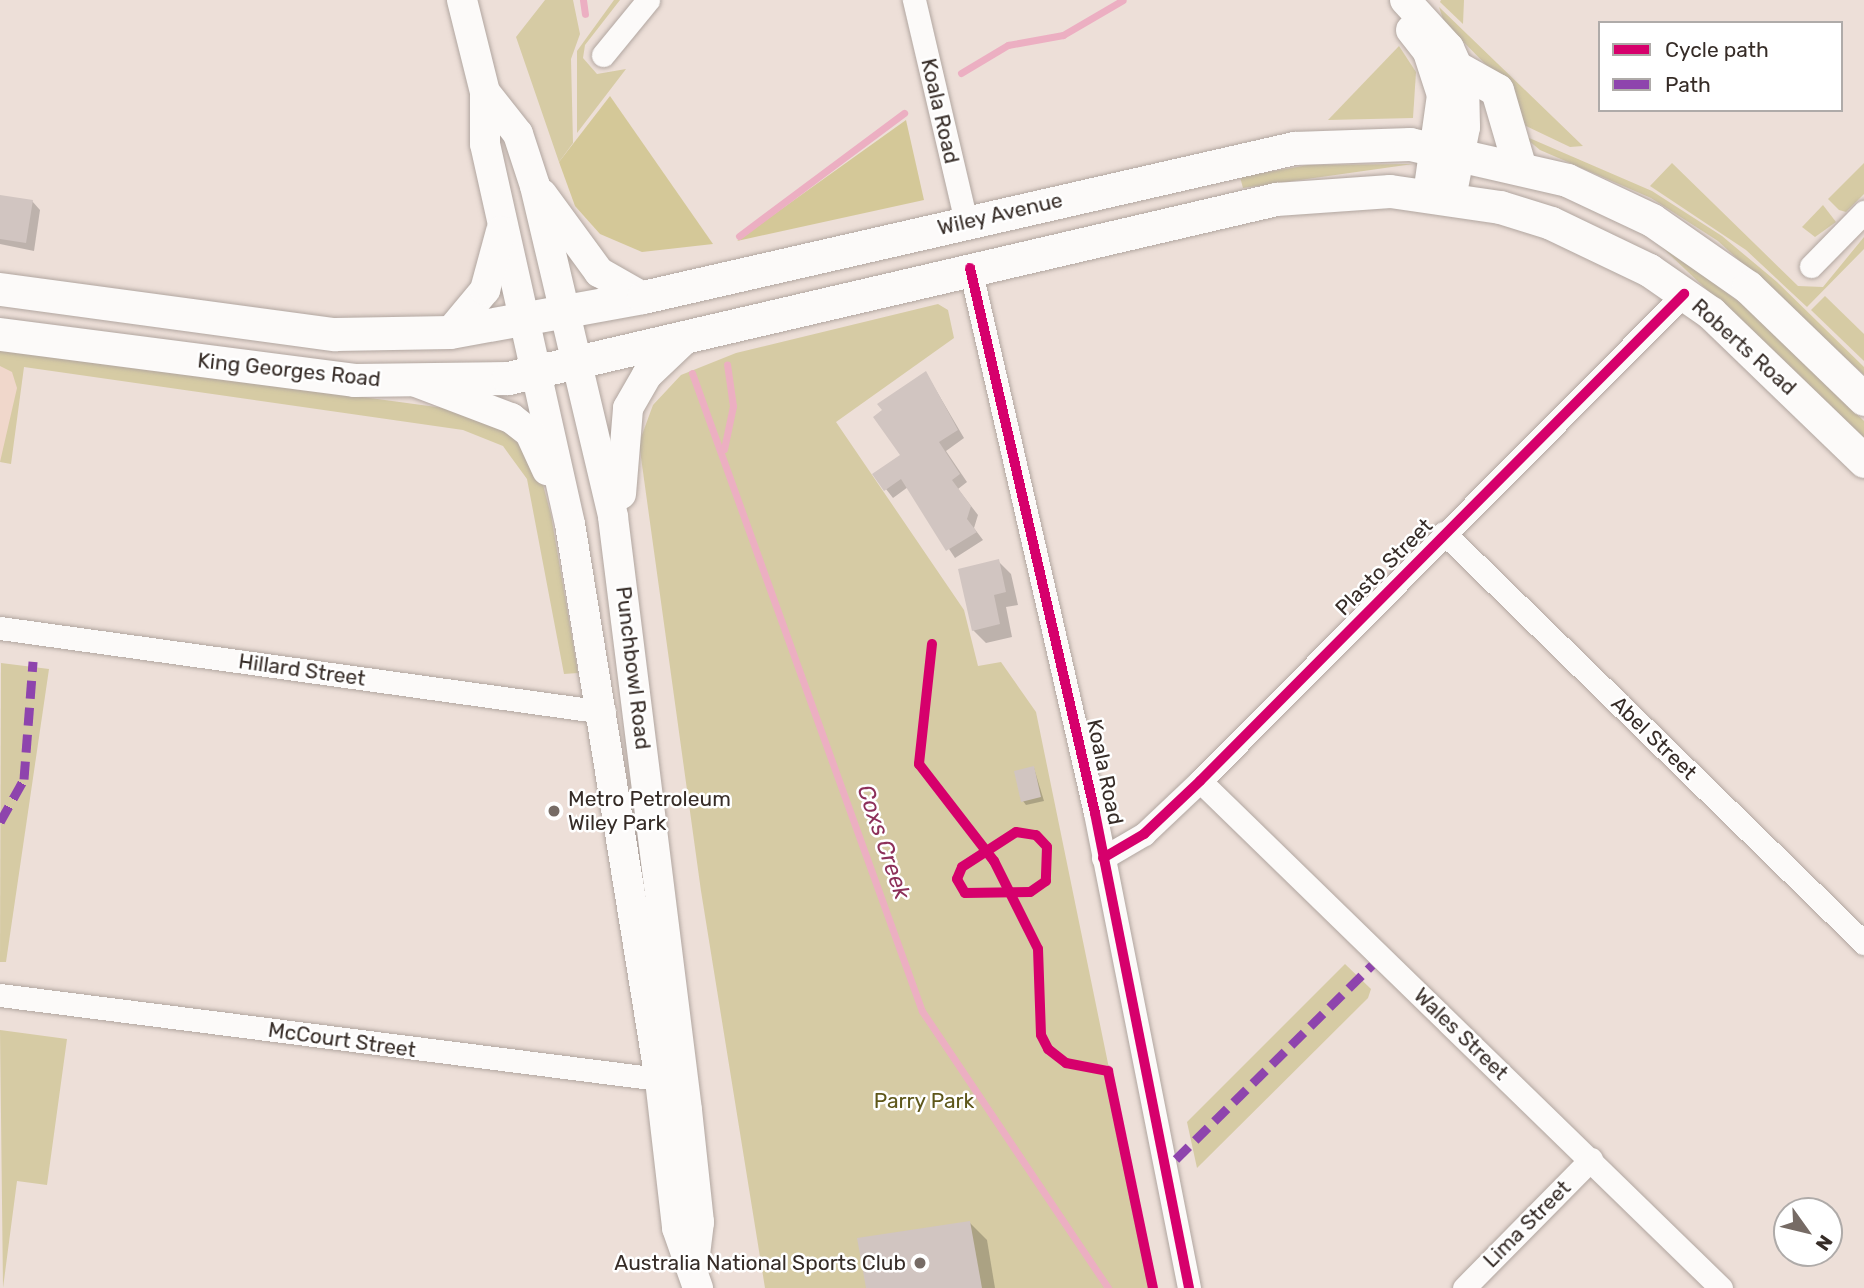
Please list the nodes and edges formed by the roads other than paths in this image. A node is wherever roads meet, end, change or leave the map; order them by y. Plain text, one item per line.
1 (463, 0) edge
2 (648, 0) edge
3 (914, 0) edge
4 (1404, 1) edge
5 (603, 55) dead end
6 (1461, 70) junction
7 (485, 92) junction
8 (1449, 149) junction
9 (1519, 165) junction
10 (535, 186) junction
11 (1440, 197) junction
12 (1864, 212) edge
13 (503, 216) junction
14 (966, 222) junction
15 (1811, 267) dead end
16 (970, 268) junction
17 (0, 289) edge
18 (1685, 294) junction
19 (643, 297) junction
20 (566, 313) junction
21 (527, 320) junction
22 (450, 332) junction
23 (0, 334) edge
24 (683, 341) junction
25 (578, 361) junction
26 (538, 370) junction
27 (416, 382) junction
28 (1864, 399) edge
29 (1864, 461) edge
30 (613, 517) junction
31 (570, 524) junction
32 (1444, 533) junction
33 (0, 628) edge
34 (604, 712) junction
35 (1200, 781) junction
36 (1103, 858) junction
37 (1864, 943) edge
38 (0, 995) edge
39 (672, 1081) junction
40 (1591, 1159) junction
41 (696, 1276) edge
42 (1189, 1288) edge
43 (1464, 1288) edge
44 (1721, 1288) edge

1 - 7 main road, Punchbowl Road
2 - 5 street
3 - 14 street, Koala Road
4 - 6 main road
4 - 8 main road
6 - 8 main road
6 - 9 highway
7 - 10 main road, Punchbowl Road
7 - 13 main road, Punchbowl Road
8 - 9 highway, Roberts Road
8 - 11 main road
8 - 14 highway, Wiley Avenue
9 - 28 highway, Roberts Road
10 - 19 main road
10 - 20 main road, Punchbowl Road
11 - 16 highway
11 - 18 highway, Roberts Road
12 - 15 street
13 - 21 main road, Punchbowl Road
13 - 22 main road
14 - 19 highway, Wiley Avenue
16 - 24 highway
16 - 36 street, Koala Road
17 - 22 highway, King Georges Road
18 - 29 highway, Roberts Road
18 - 32 street, Plasto Street
19 - 20 highway, Wiley Avenue
20 - 21 highway, King Georges Road
20 - 25 main road, Punchbowl Road
21 - 22 highway, King Georges Road
21 - 26 main road, Punchbowl Road
23 - 27 highway, King Georges Road
24 - 25 highway
24 - 30 main road
25 - 26 highway, King Georges Road
25 - 30 main road, Punchbowl Road
26 - 27 highway, King Georges Road
26 - 31 main road, Punchbowl Road
27 - 31 main road
30 - 39 main road, Punchbowl Road
31 - 34 main road, Punchbowl Road
32 - 35 street, Plasto Street
32 - 37 street, Abel Street
33 - 34 street, Hillard Street
34 - 39 main road, Punchbowl Road
35 - 36 street, Plasto Street
35 - 40 street, Wales Street
36 - 42 street, Koala Road
38 - 39 street, McCourt Street
39 - 41 main road, Punchbowl Road
40 - 43 street, Lima Street
40 - 44 street, Wales Street

